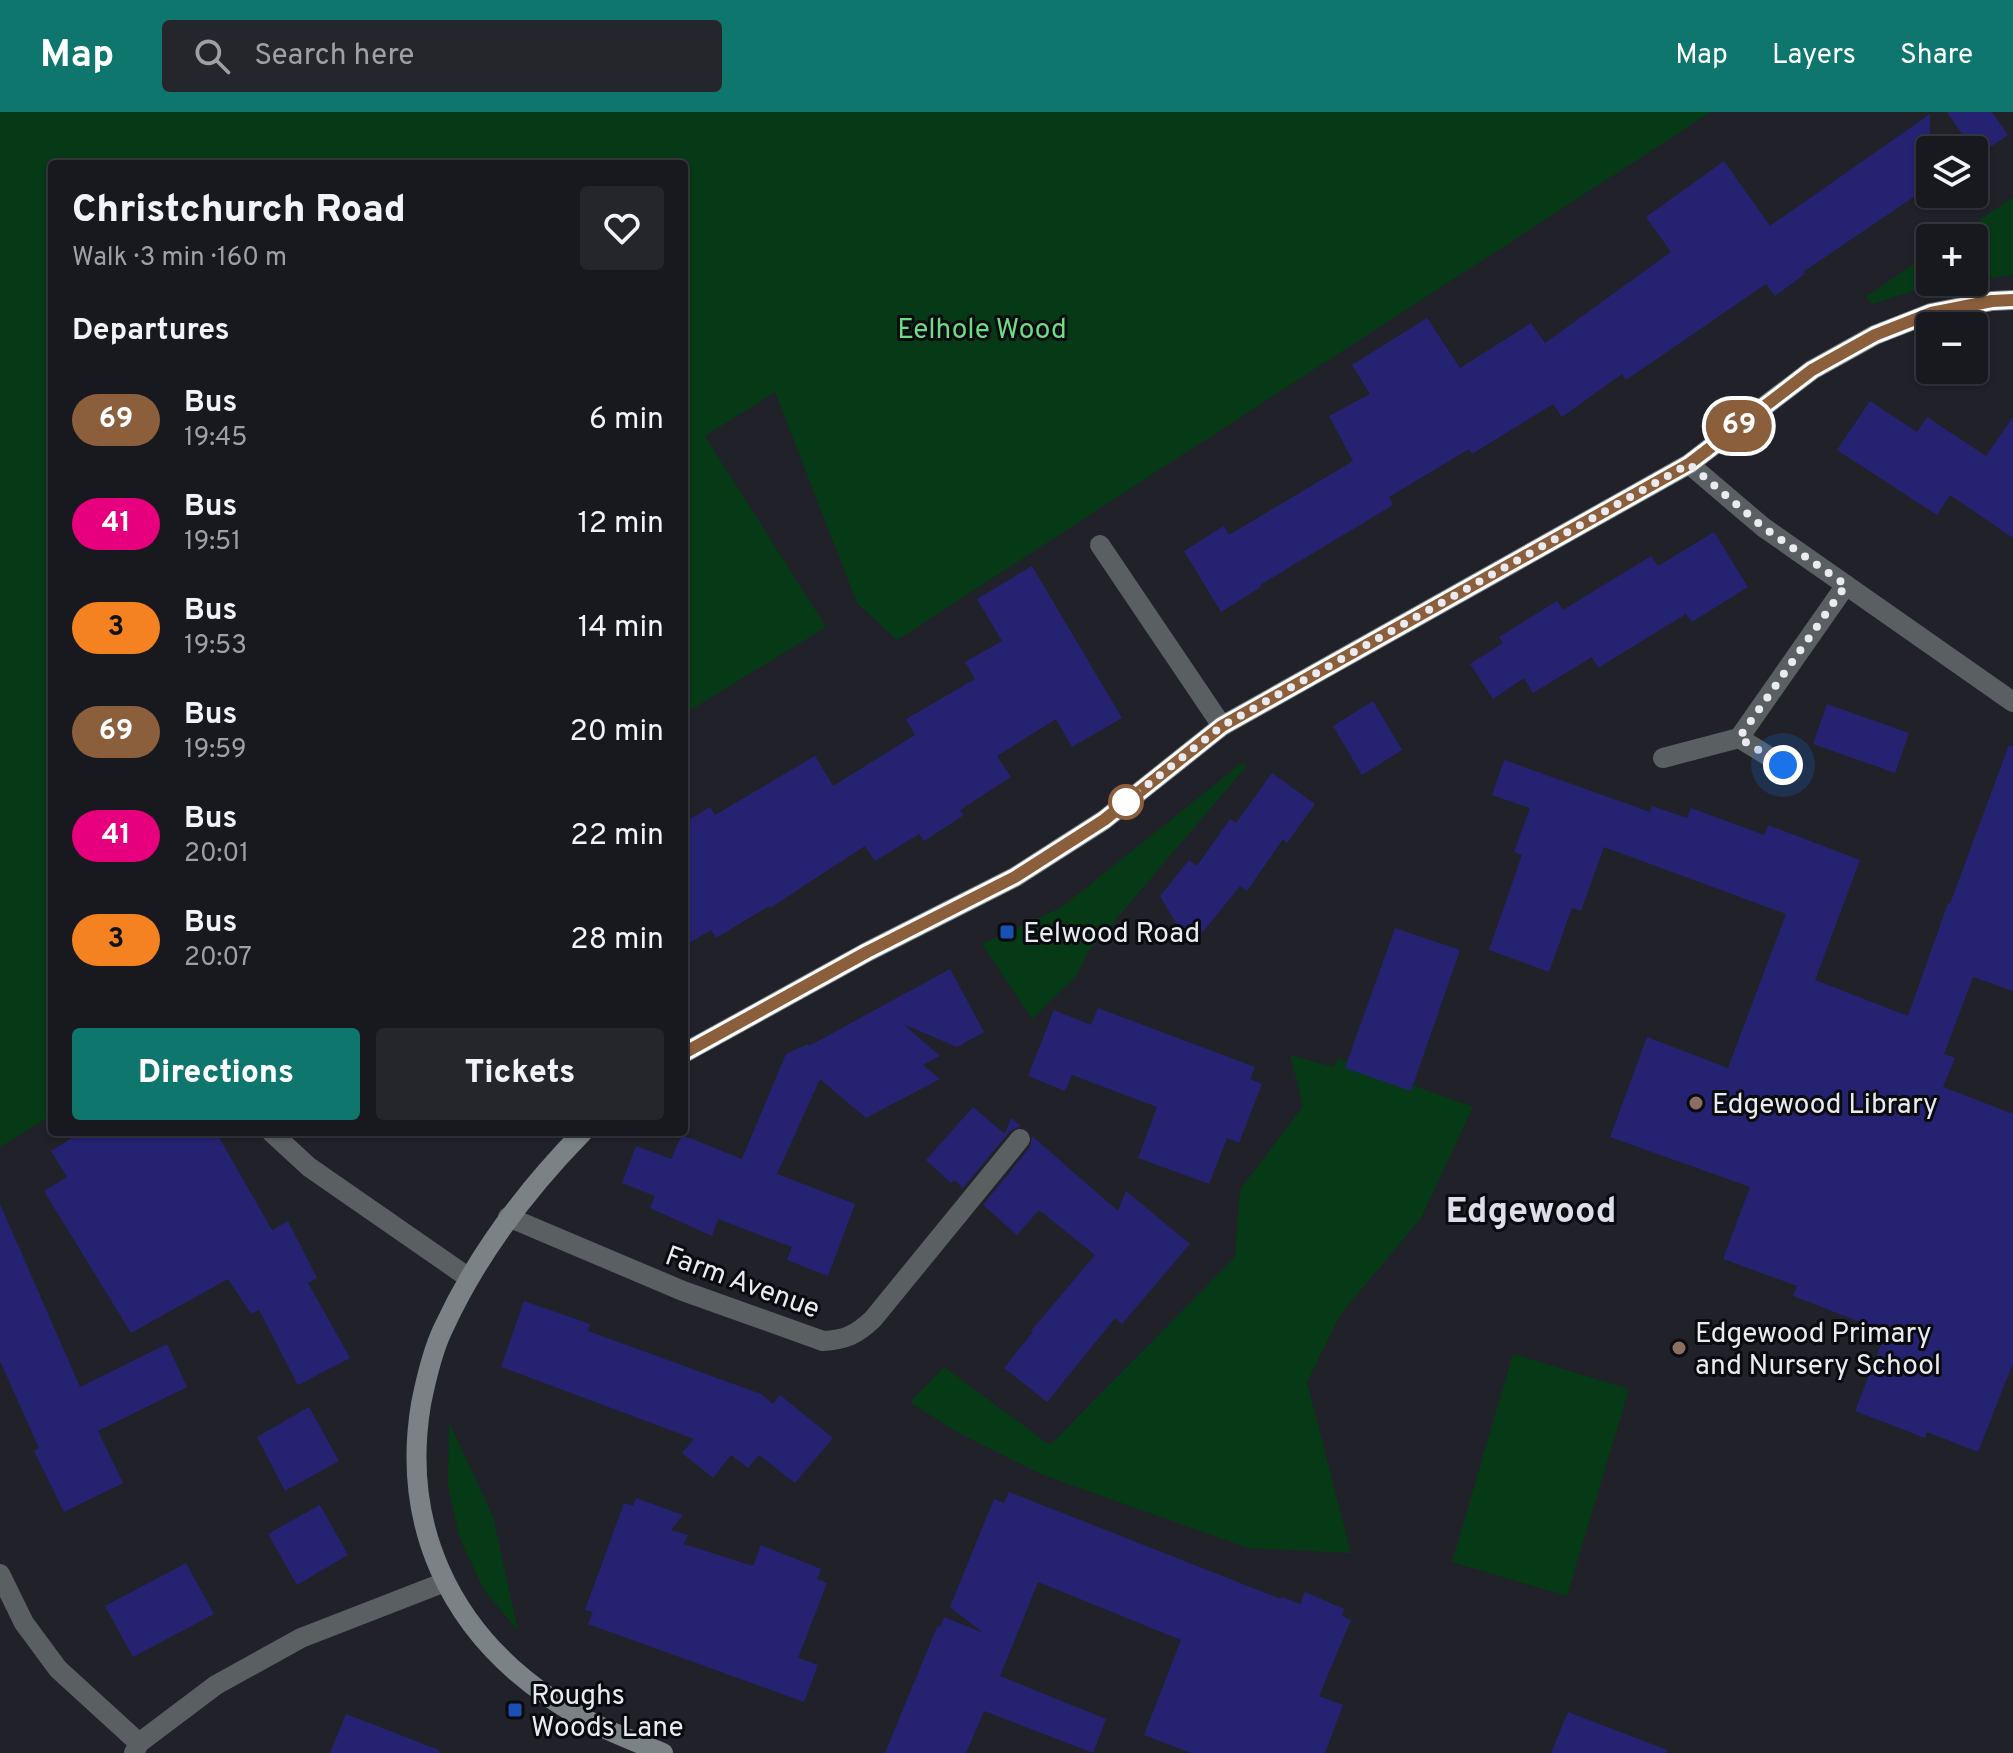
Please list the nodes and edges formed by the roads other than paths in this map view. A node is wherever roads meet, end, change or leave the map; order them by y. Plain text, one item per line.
1 (2013, 300) edge
2 (1689, 464) junction
3 (1100, 545) dead end
4 (1846, 585) junction
5 (2013, 702) edge
6 (1222, 726) junction
7 (1739, 738) junction
8 (1663, 758) dead end
9 (1783, 765) dead end
10 (688, 1051) edge
11 (275, 1136) edge
12 (579, 1136) edge
13 (1020, 1139) dead end
14 (508, 1217) junction
15 (469, 1278) junction
16 (0, 1574) edge
17 (445, 1582) junction
18 (136, 1748) edge
19 (663, 1753) edge

1 - 2 street
2 - 4 street
2 - 6 street
3 - 6 street
4 - 5 street
4 - 7 street
6 - 10 street
7 - 8 street
7 - 9 street
11 - 15 street
12 - 14 street
13 - 14 street, Farm Avenue
14 - 15 street
15 - 17 street
16 - 18 street
17 - 18 street
17 - 19 street

